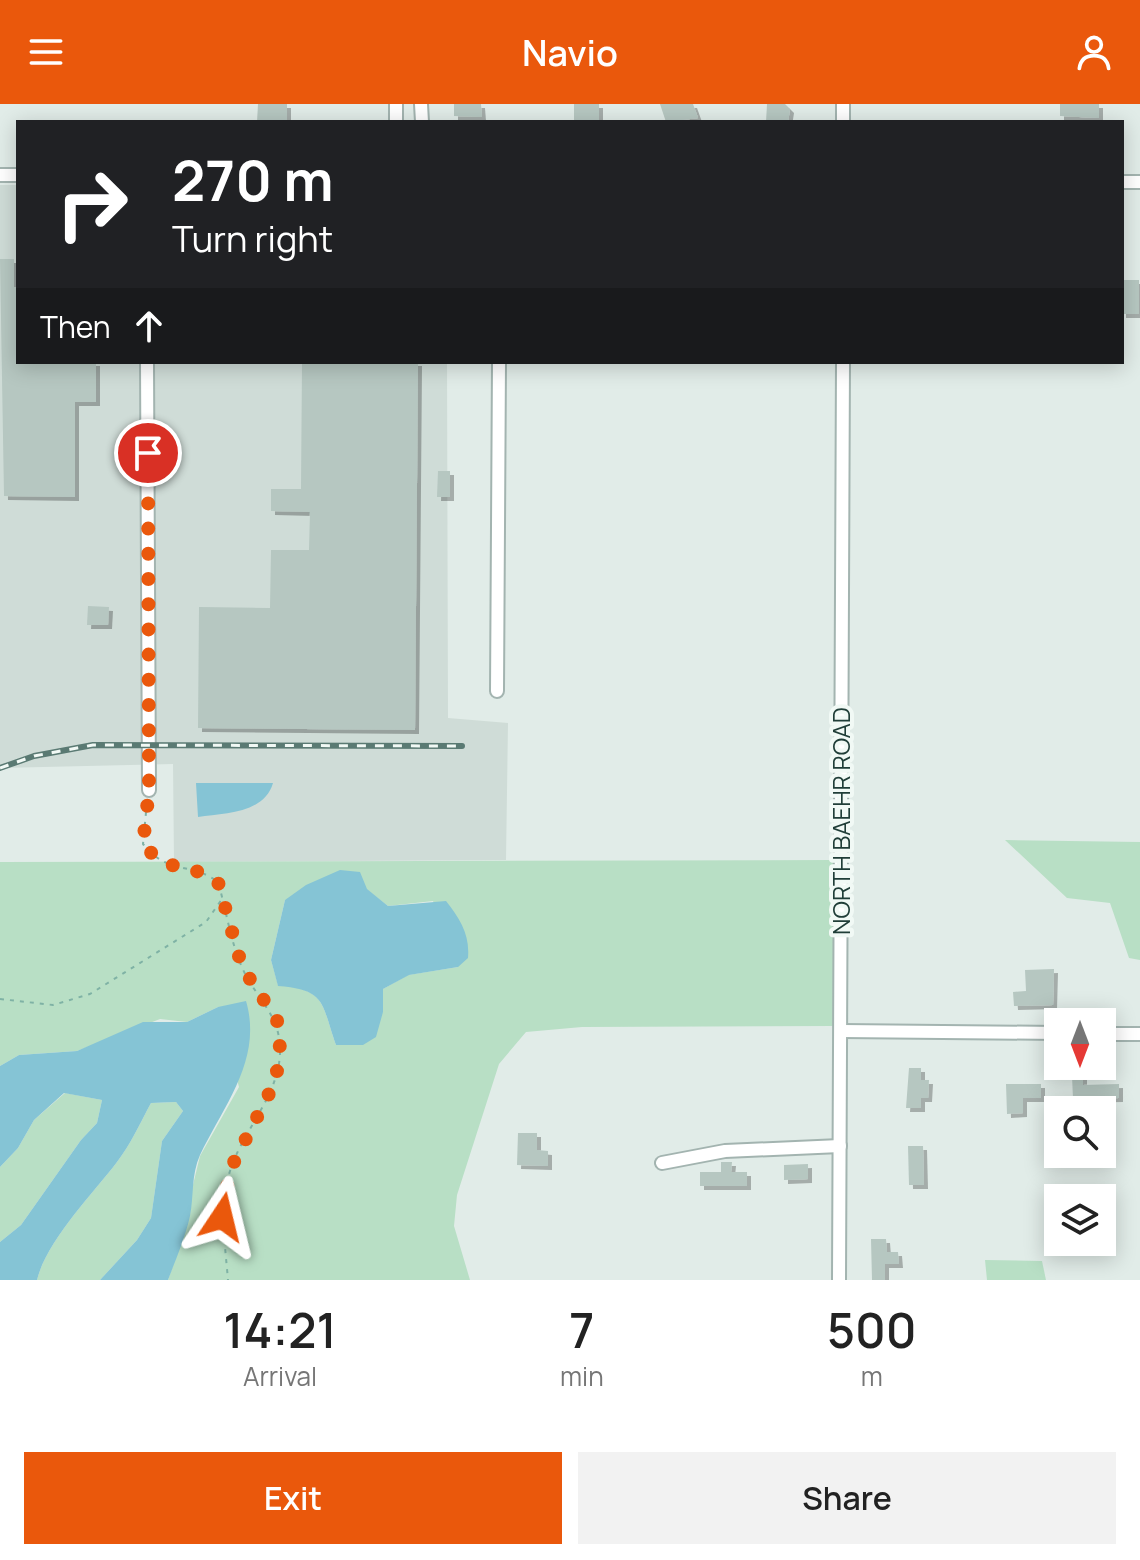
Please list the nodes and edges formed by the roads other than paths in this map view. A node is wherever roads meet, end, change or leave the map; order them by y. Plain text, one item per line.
1 (147, 364) edge
2 (499, 364) edge
3 (843, 364) edge
4 (497, 691) dead end
5 (149, 790) road end
6 (842, 1031) junction
7 (1044, 1033) edge
8 (1116, 1034) edge
9 (1140, 1034) edge
10 (840, 1146) junction
11 (662, 1163) dead end
12 (839, 1280) edge

1 - 5 street
2 - 4 street
3 - 6 street, NORTH BAEHR ROAD
6 - 7 street
6 - 10 street, NORTH BAEHR ROAD
8 - 9 street
10 - 11 street
10 - 12 street, NORTH BAEHR ROAD

